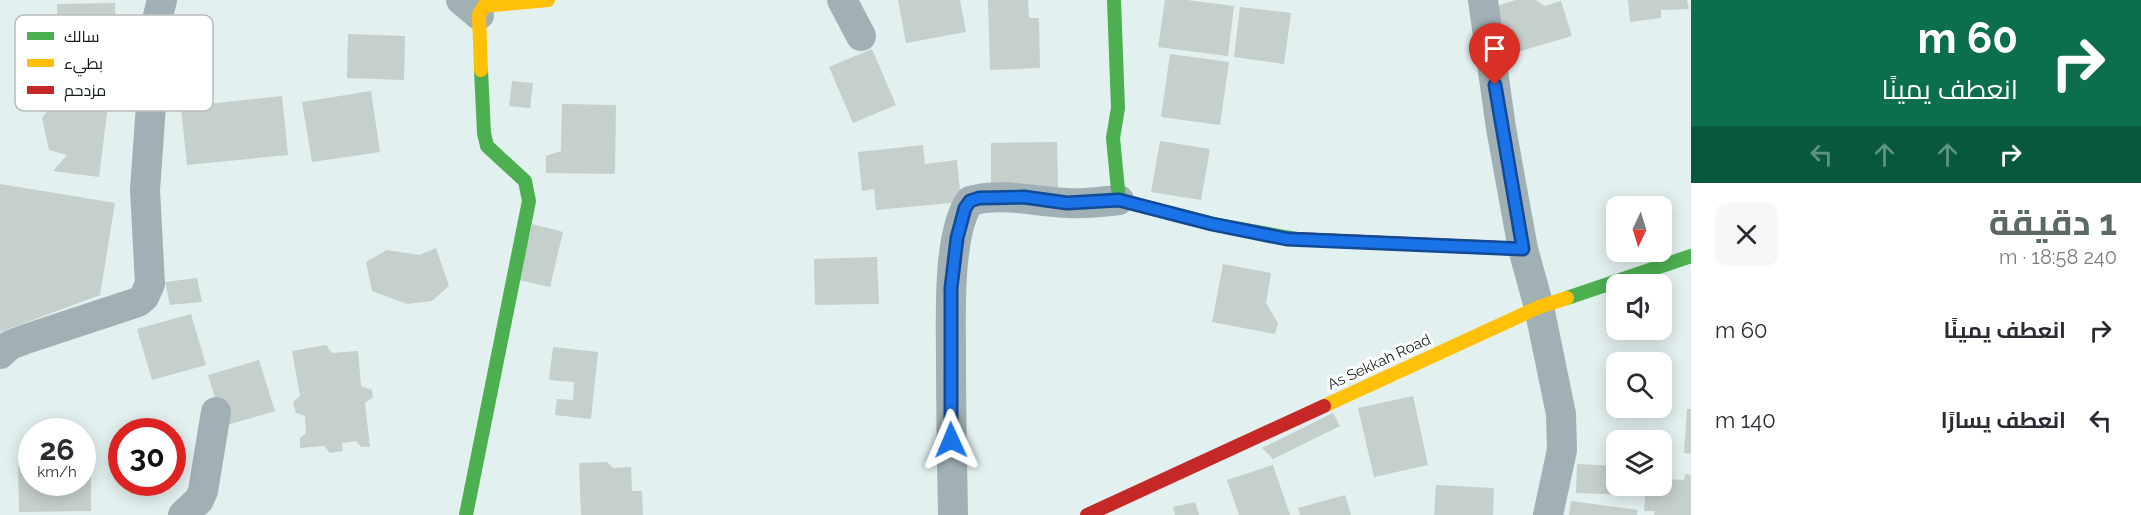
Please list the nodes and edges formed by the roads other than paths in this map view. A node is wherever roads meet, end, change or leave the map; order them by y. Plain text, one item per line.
1 (162, 0) edge
2 (548, 0) edge
3 (842, 0) edge
4 (1114, 0) edge
5 (1483, 0) edge
6 (470, 8) edge
7 (158, 15) edge
8 (861, 36) dead end
9 (151, 111) edge
10 (1119, 200) junction
11 (1523, 249) junction
12 (1691, 256) edge
13 (1539, 307) junction
14 (0, 354) edge
15 (216, 412) dead end
16 (183, 515) edge
17 (466, 515) edge
18 (953, 515) edge
19 (1087, 515) edge
20 (1548, 515) edge

1 - 7 street
2 - 6 street
3 - 8 street
4 - 10 street
5 - 11 street
6 - 17 street
9 - 14 street
10 - 11 street
10 - 18 street
11 - 13 street
12 - 13 street, As Sekkah Road
13 - 19 street, As Sekkah Road
13 - 20 street
15 - 16 street

